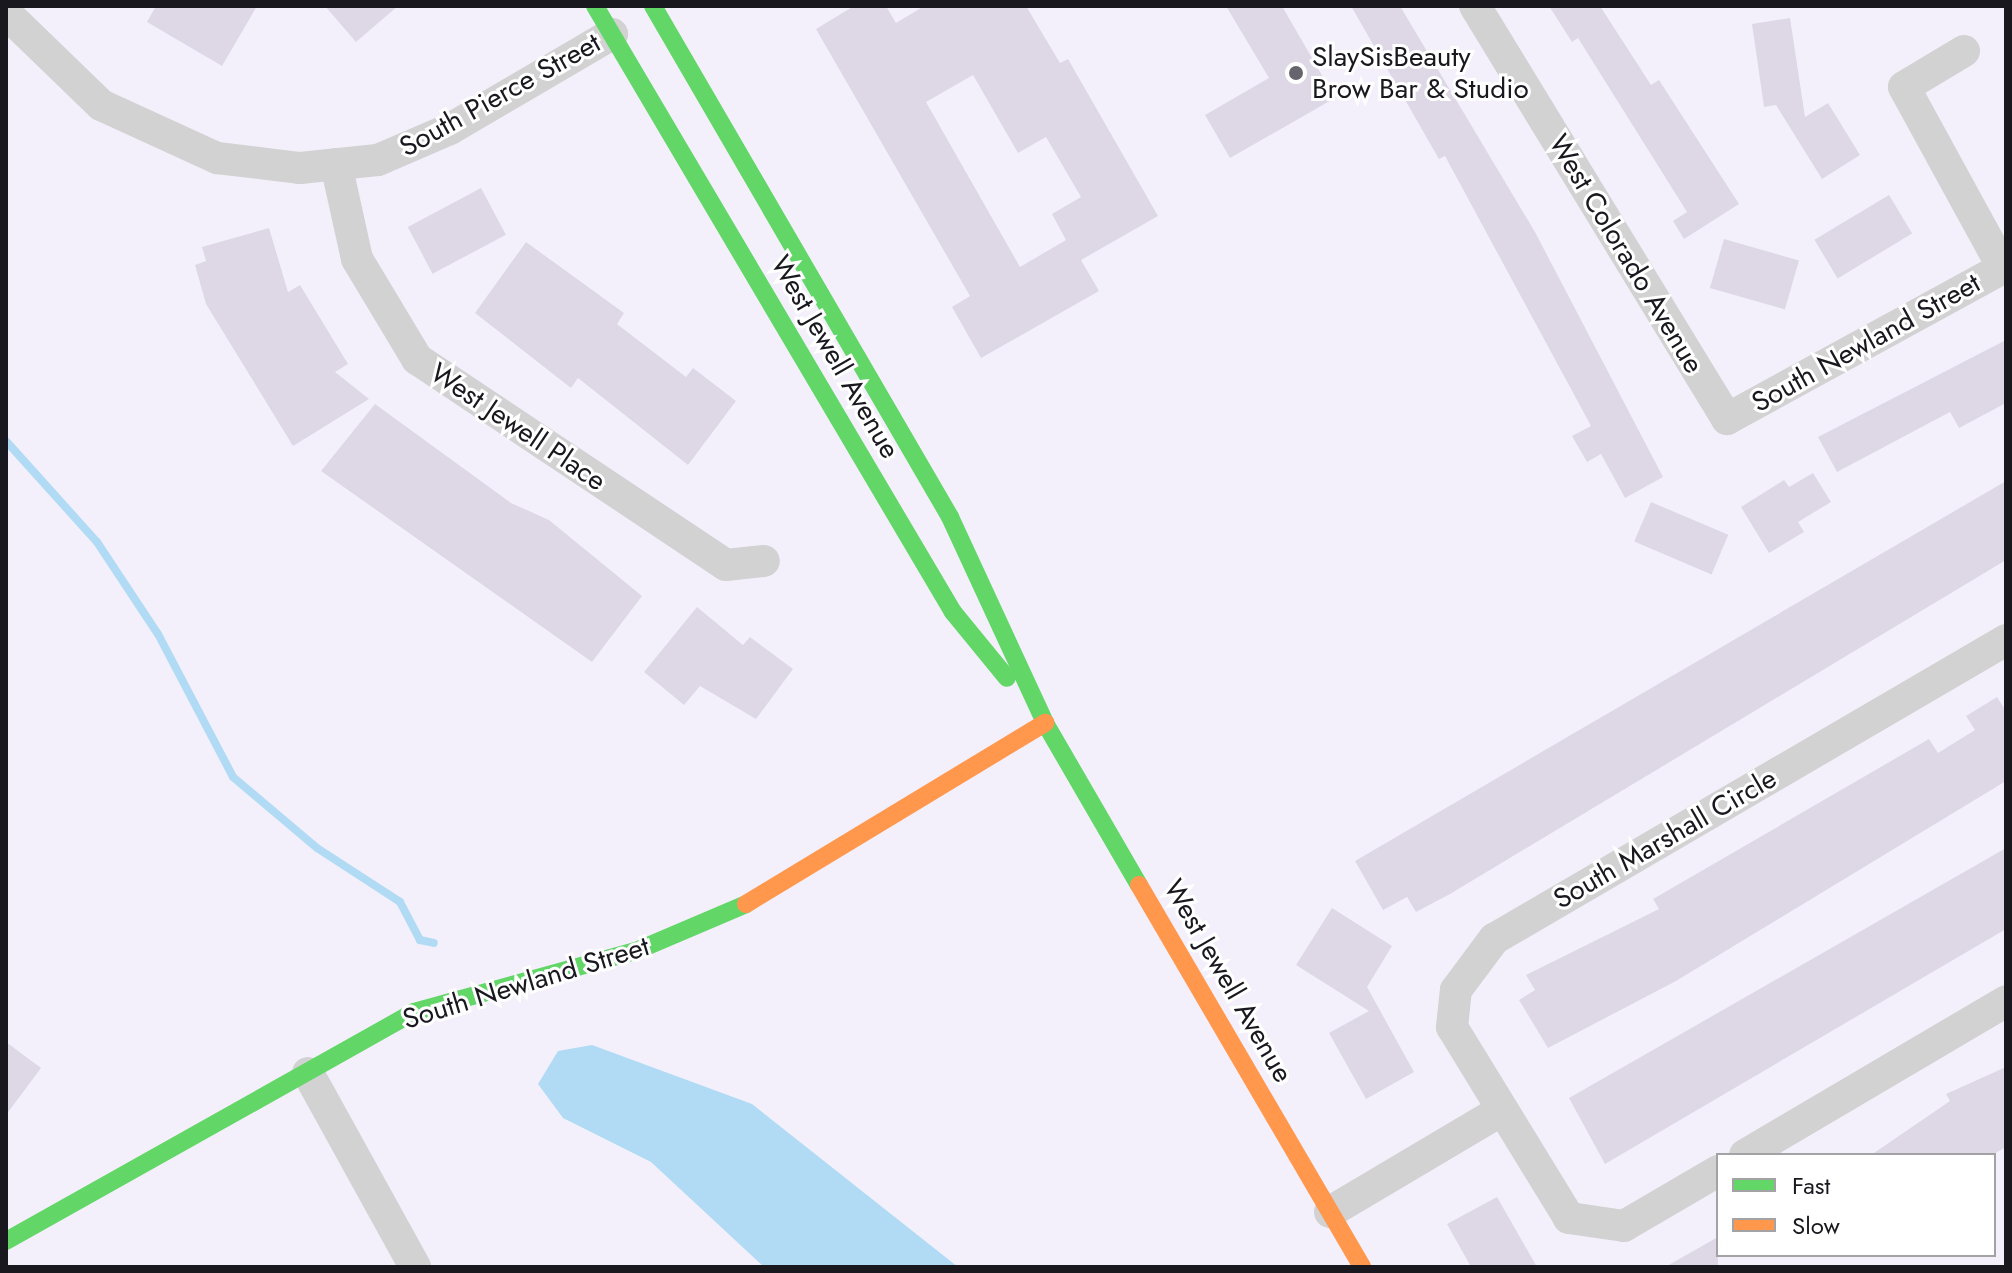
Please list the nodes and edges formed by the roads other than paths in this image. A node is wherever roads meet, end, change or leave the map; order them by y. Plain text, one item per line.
1 (595, 6) edge
2 (1475, 6) edge
3 (655, 7) edge
4 (6, 13) edge
5 (612, 34) junction
6 (1964, 51) dead end
7 (336, 164) junction
8 (2005, 267) edge
9 (1727, 419) joint
10 (764, 561) dead end
11 (2006, 640) edge
12 (1045, 723) junction
13 (2006, 1001) edge
14 (308, 1073) junction
15 (1500, 1111) junction
16 (1748, 1153) edge
17 (1716, 1172) edge
18 (1330, 1212) junction
19 (6, 1241) edge
20 (415, 1267) edge
21 (1362, 1267) edge

1 - 5 main road, West Jewell Avenue
2 - 9 street, West Colorado Avenue
3 - 5 main road, South Pierce Street
3 - 12 main road, West Jewell Avenue
4 - 7 street, South Pierce Street
5 - 7 street, South Pierce Street
5 - 12 main road, West Jewell Avenue
6 - 8 street
7 - 10 street, West Jewell Place
8 - 9 street, South Newland Street
11 - 15 street, South Marshall Circle
12 - 14 main road, South Newland Street
12 - 18 main road, West Jewell Avenue
13 - 16 street
14 - 19 main road, South Newland Street
14 - 20 street
15 - 17 street, South Marshall Circle
15 - 18 street
18 - 21 main road, West Jewell Avenue

